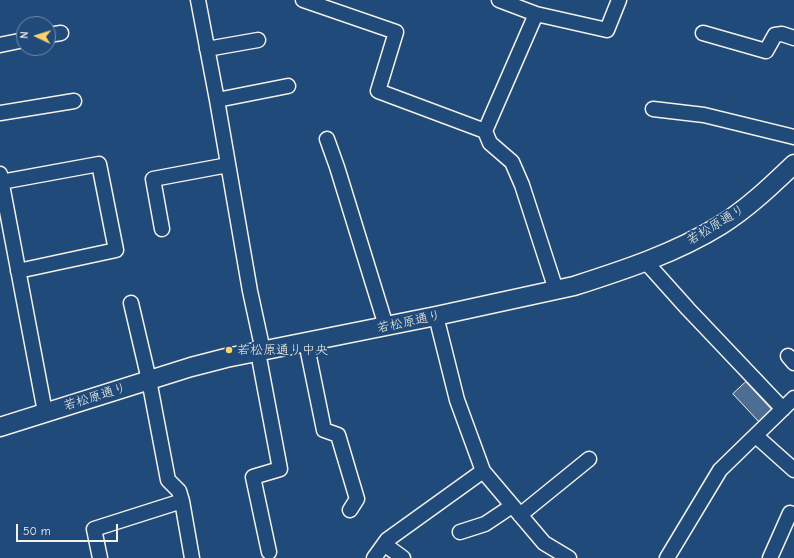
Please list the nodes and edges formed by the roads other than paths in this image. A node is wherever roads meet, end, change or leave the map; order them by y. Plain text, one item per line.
1 (198, 0) edge
2 (303, 0) edge
3 (499, 0) edge
4 (619, 0) edge
5 (536, 14) junction
6 (703, 33) dead end
7 (794, 38) edge
8 (258, 40) dead end
9 (16, 42) edge
10 (0, 45) edge
11 (207, 49) junction
12 (288, 86) dead end
13 (217, 100) junction
14 (74, 101) dead end
15 (653, 109) dead end
16 (0, 113) edge
17 (485, 131) junction
18 (794, 137) edge
19 (327, 139) dead end
20 (794, 164) edge
21 (228, 165) junction
22 (1, 178) edge
23 (162, 229) dead end
24 (645, 261) junction
25 (18, 271) junction
26 (556, 290) junction
27 (131, 303) dead end
28 (436, 316) junction
29 (386, 326) junction
30 (306, 342) junction
31 (260, 351) junction
32 (149, 380) junction
33 (794, 398) edge
34 (783, 408) junction
35 (45, 412) junction
36 (0, 427) edge
37 (756, 436) junction
38 (589, 459) dead end
39 (794, 470) edge
40 (483, 471) junction
41 (182, 501) junction
42 (350, 510) dead end
43 (516, 510) junction
44 (790, 513) dead end
45 (460, 532) dead end
46 (384, 544) junction
47 (269, 552) dead end
48 (100, 558) edge
49 (192, 558) edge
50 (374, 558) edge
51 (403, 558) edge
52 (569, 558) edge
53 (667, 558) edge
54 (770, 558) edge

1 - 11 street
2 - 17 street
3 - 5 street
4 - 5 street
5 - 17 street
6 - 7 street
8 - 11 street
9 - 10 street
11 - 13 street
12 - 13 street
13 - 21 street
14 - 16 street
15 - 18 street
17 - 26 street
19 - 29 street
20 - 24 street, 若松原通り
21 - 23 street
21 - 31 street
22 - 25 street
22 - 25 street
24 - 26 street, 若松原通り
24 - 34 street
25 - 35 street
26 - 28 street, 若松原通り
27 - 32 street
28 - 29 street, 若松原通り
28 - 40 street
29 - 30 street, 若松原通り
30 - 31 street, 若松原通り
30 - 42 street
31 - 32 street, 若松原通り
31 - 47 street
32 - 35 street, 若松原通り
32 - 41 street
33 - 34 street
34 - 37 street
35 - 36 street, 若松原通り
37 - 39 street
37 - 53 street
38 - 43 street
40 - 43 street
40 - 46 street
41 - 48 street
41 - 49 street
43 - 45 street
43 - 52 street
44 - 54 street
46 - 50 street
46 - 51 street

